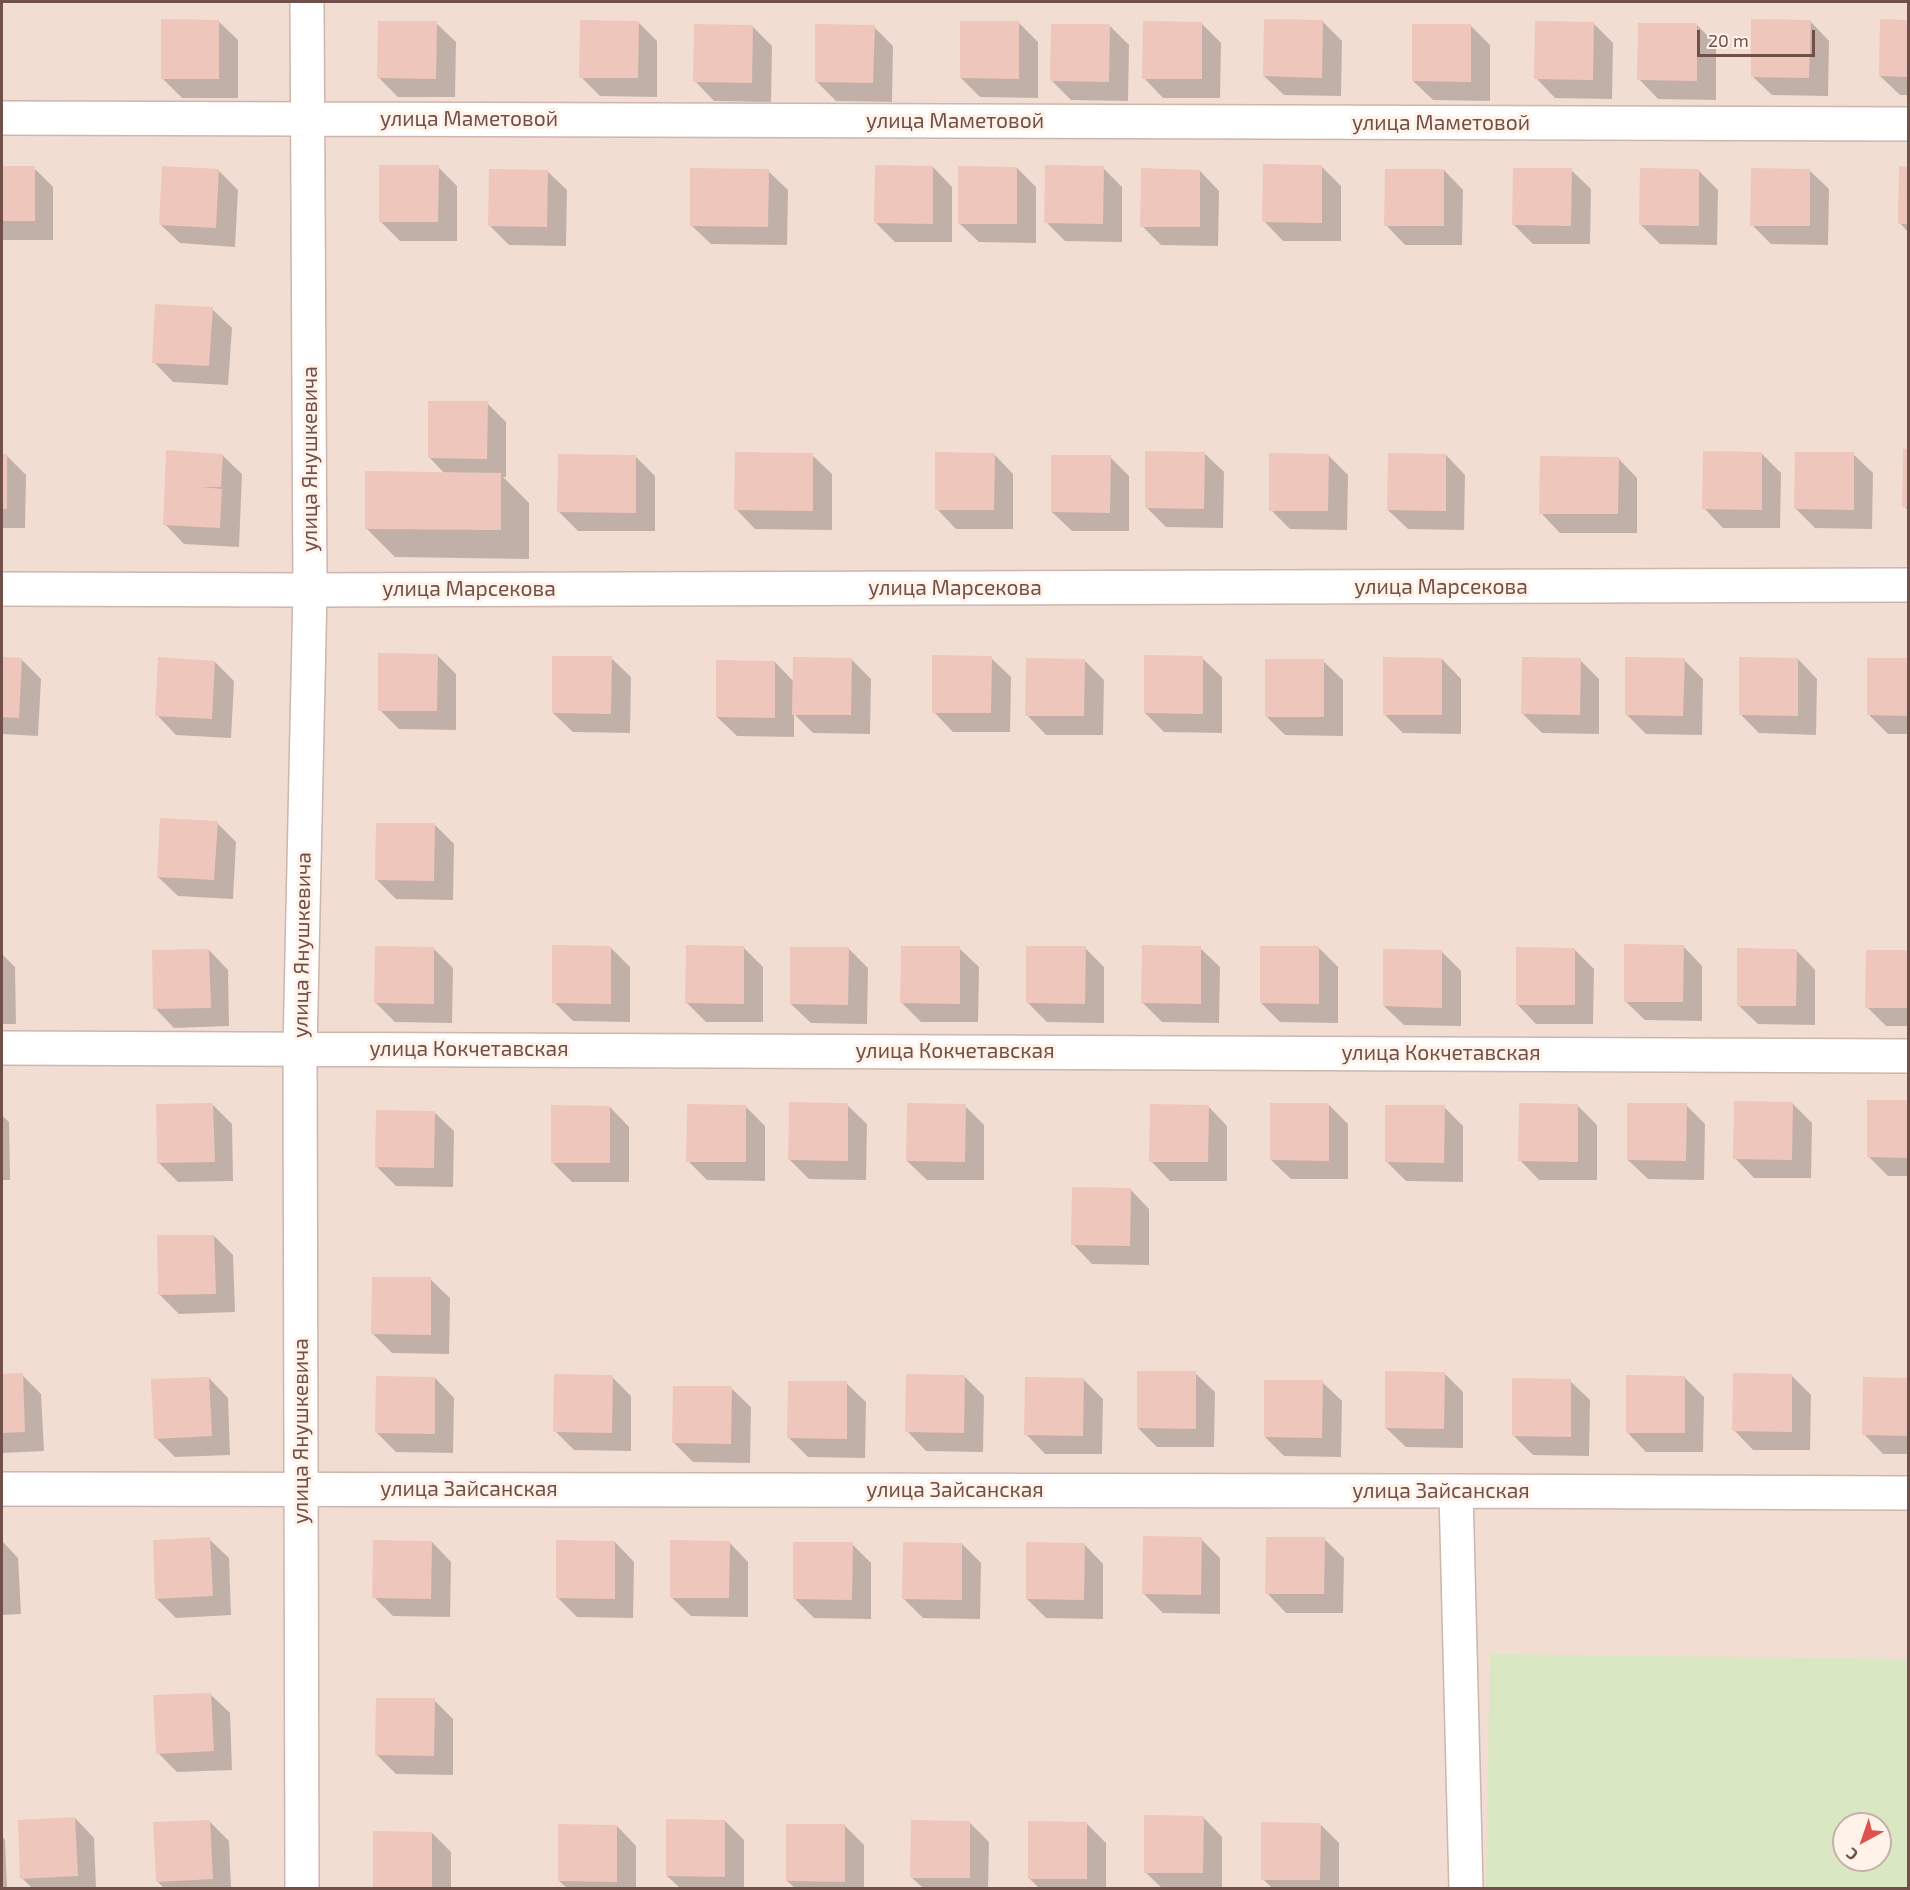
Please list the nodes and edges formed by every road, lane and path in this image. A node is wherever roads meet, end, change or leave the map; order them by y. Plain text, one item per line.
1 (307, 2) edge
2 (2, 118) edge
3 (308, 119) junction
4 (1908, 124) edge
5 (1908, 585) edge
6 (2, 589) edge
7 (310, 590) junction
8 (2, 1048) edge
9 (300, 1048) junction
10 (1908, 1056) edge
11 (301, 1489) junction
12 (2, 1490) edge
13 (1456, 1491) junction
14 (1908, 1493) edge
15 (302, 1888) edge
16 (1466, 1888) edge

1 - 3 street, улица Янушкевича
2 - 3 street, улица Маметовой
3 - 4 street, улица Маметовой
3 - 7 street, улица Янушкевича
5 - 7 street, улица Марсекова
6 - 7 street, улица Марсекова
7 - 9 street, улица Янушкевича
8 - 9 street, улица Кокчетавская
9 - 10 street, улица Кокчетавская
9 - 11 street, улица Янушкевича
11 - 12 street, улица Зайсанская
11 - 13 street, улица Зайсанская
11 - 15 street, улица Янушкевича
13 - 14 street, улица Зайсанская
13 - 16 street

